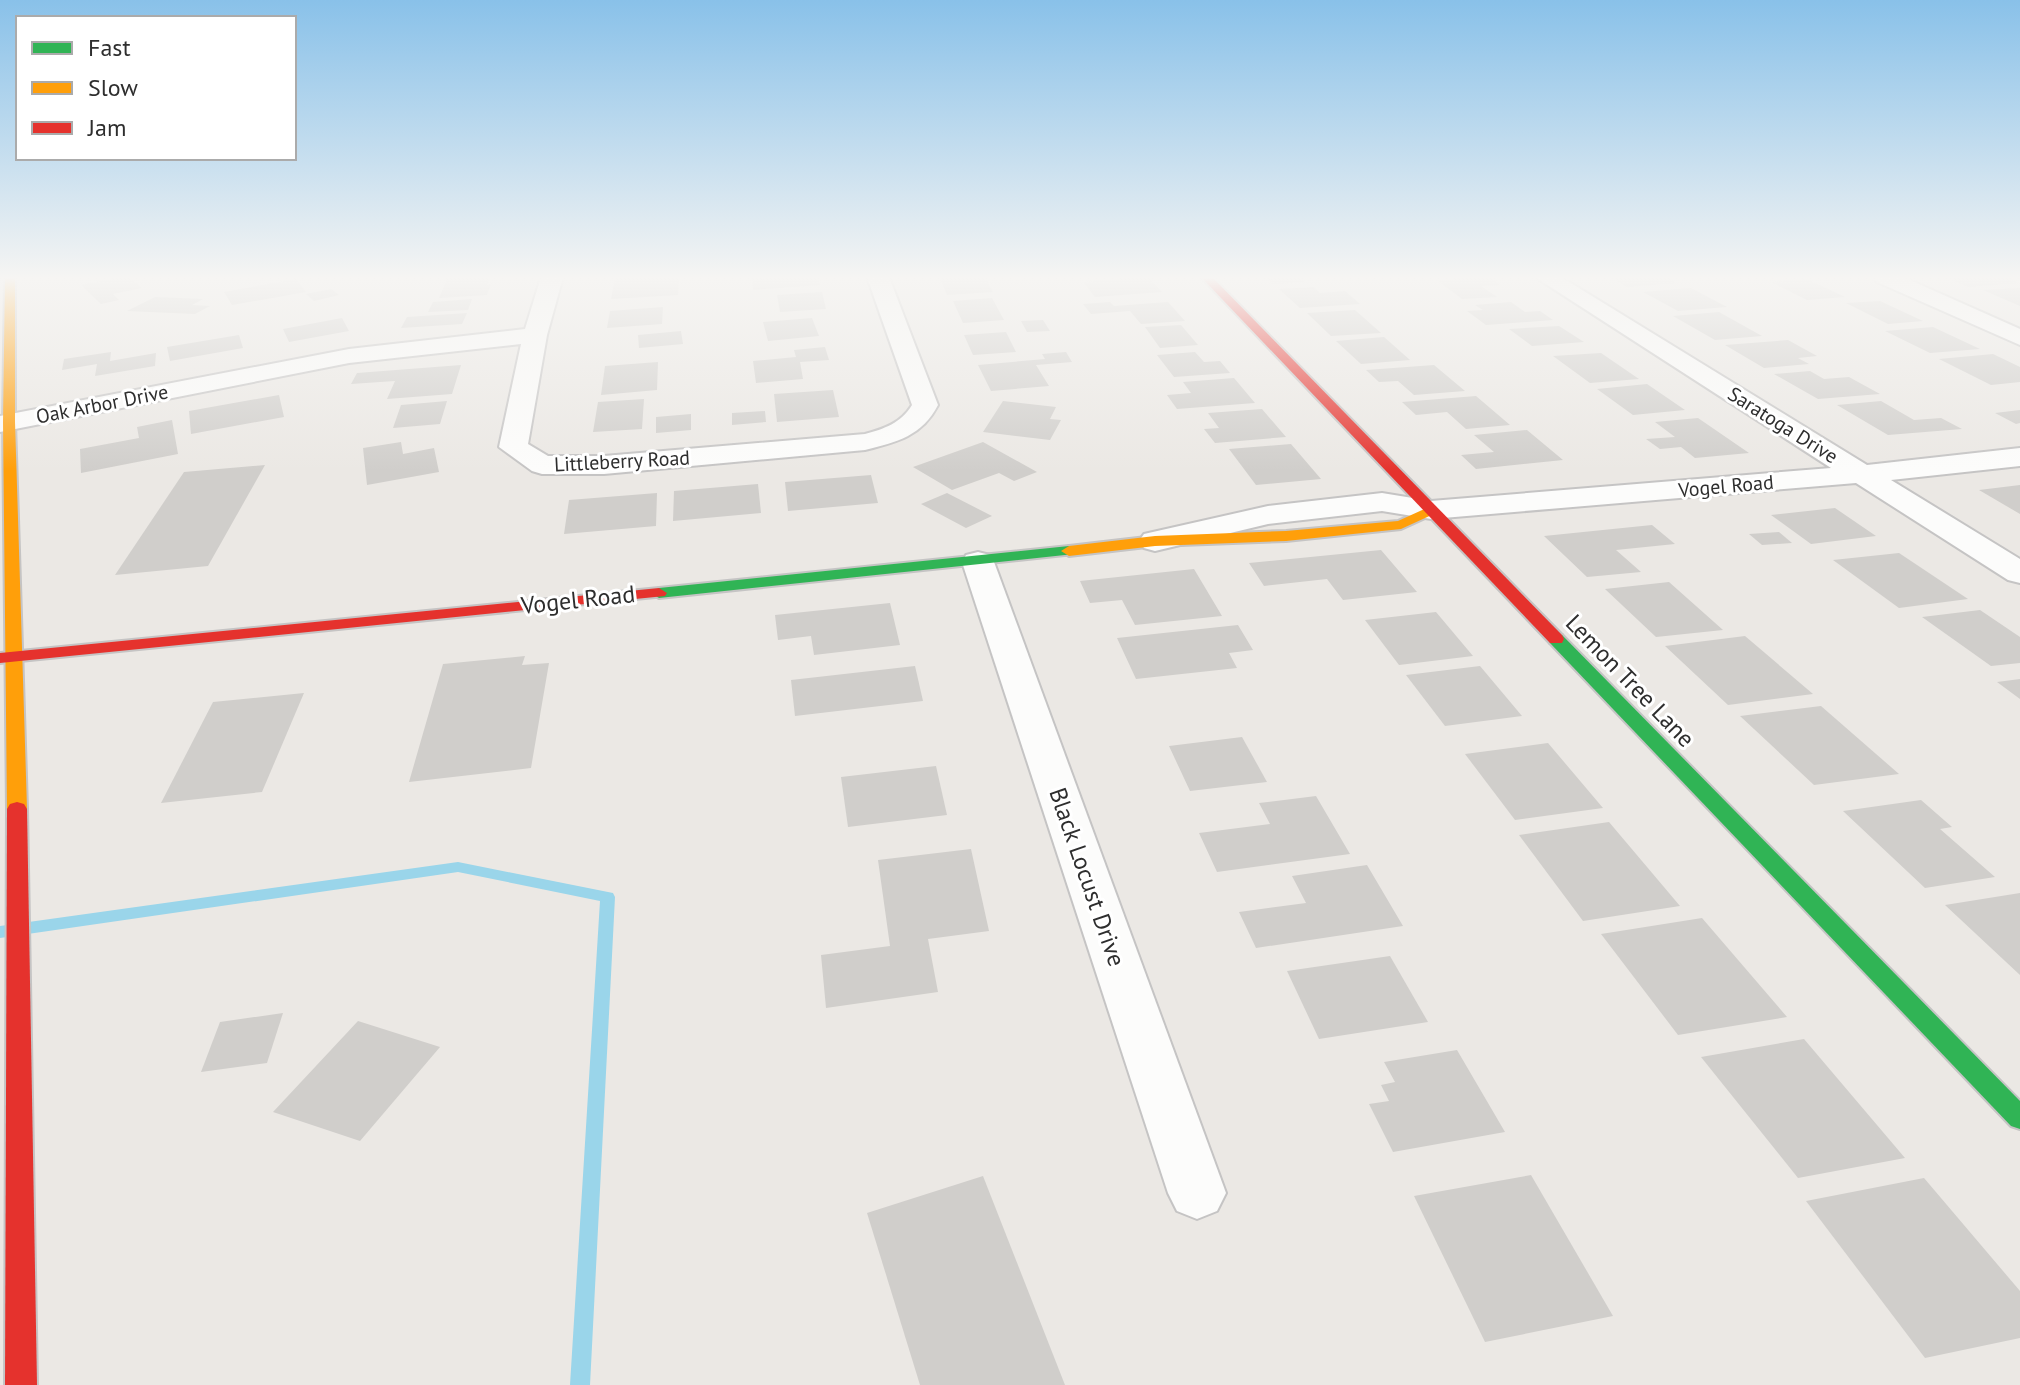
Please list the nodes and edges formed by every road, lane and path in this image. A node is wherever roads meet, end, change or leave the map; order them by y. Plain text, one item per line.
1 (7, 342) edge
2 (476, 342) edge
3 (534, 342) edge
4 (902, 342) edge
5 (1268, 342) edge
6 (1650, 342) edge
7 (4, 423) edge
8 (2020, 457) edge
9 (1862, 474) junction
10 (1431, 510) junction
11 (1155, 541) joint
12 (978, 562) junction
13 (2020, 573) edge
14 (8, 658) edge
15 (2020, 1118) edge
16 (1197, 1193) dead end
17 (21, 1385) edge

1 - 7 street
2 - 7 street, Oak Arbor Drive
3 - 4 street, Littleberry Road
5 - 10 street, Lemon Tree Lane
6 - 9 street, Saratoga Drive
7 - 14 street
8 - 9 street, Vogel Road
9 - 10 street, Vogel Road
9 - 13 street, Saratoga Drive
10 - 11 street, Vogel Road
10 - 15 street, Lemon Tree Lane
11 - 12 street, Vogel Road
12 - 14 street, Vogel Road
12 - 16 street, Black Locust Drive
14 - 17 street

